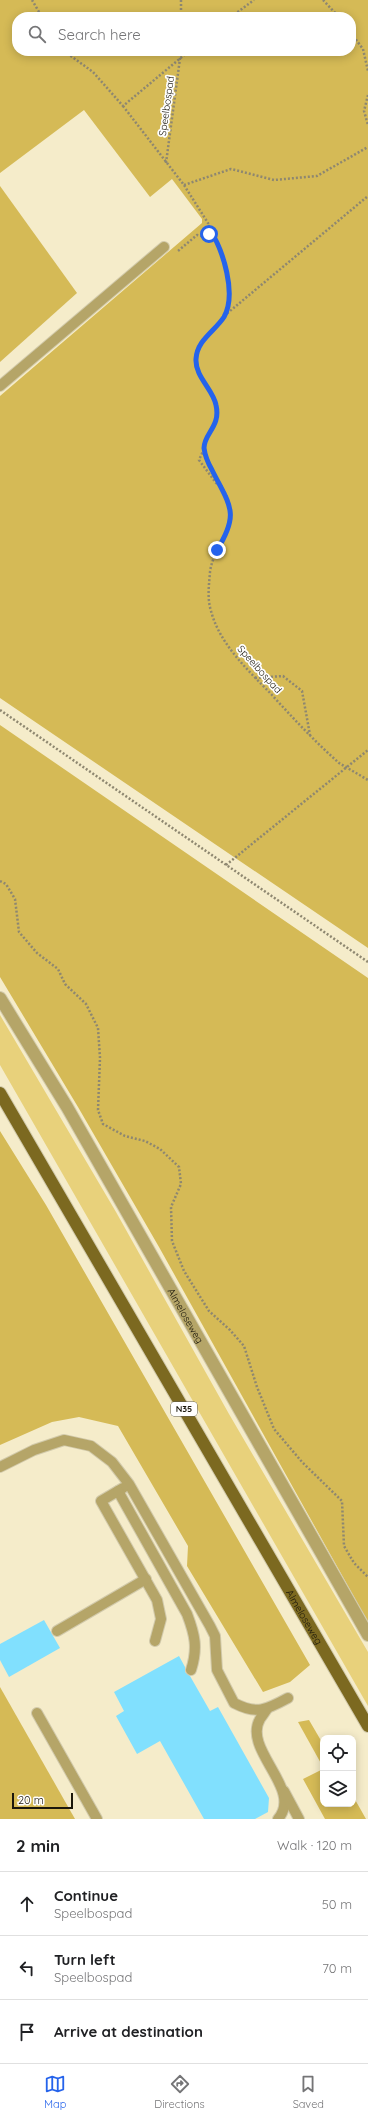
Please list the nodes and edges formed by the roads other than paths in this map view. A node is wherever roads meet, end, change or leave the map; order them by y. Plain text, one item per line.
1 (164, 247) road end
2 (0, 386) edge
3 (0, 998) edge
4 (0, 1093) edge
5 (0, 1467) edge
6 (129, 1484) junction
7 (118, 1491) junction
8 (146, 1579) junction
9 (57, 1631) dead end
10 (368, 1635) edge
11 (155, 1641) dead end
12 (191, 1670) dead end
13 (288, 1698) dead end
14 (267, 1709) junction
15 (37, 1713) dead end
16 (368, 1726) edge
17 (283, 1789) junction
18 (97, 1819) edge
19 (278, 1819) edge
20 (299, 1819) edge

1 - 2 lane
3 - 10 street, Almeloseweg
4 - 16 main road, Almeloseweg / N35
5 - 6 lane
6 - 7 lane
6 - 14 lane
7 - 8 lane
7 - 12 lane
8 - 9 lane
8 - 11 lane
13 - 14 lane
14 - 17 lane
15 - 18 lane
17 - 19 lane
17 - 20 lane

